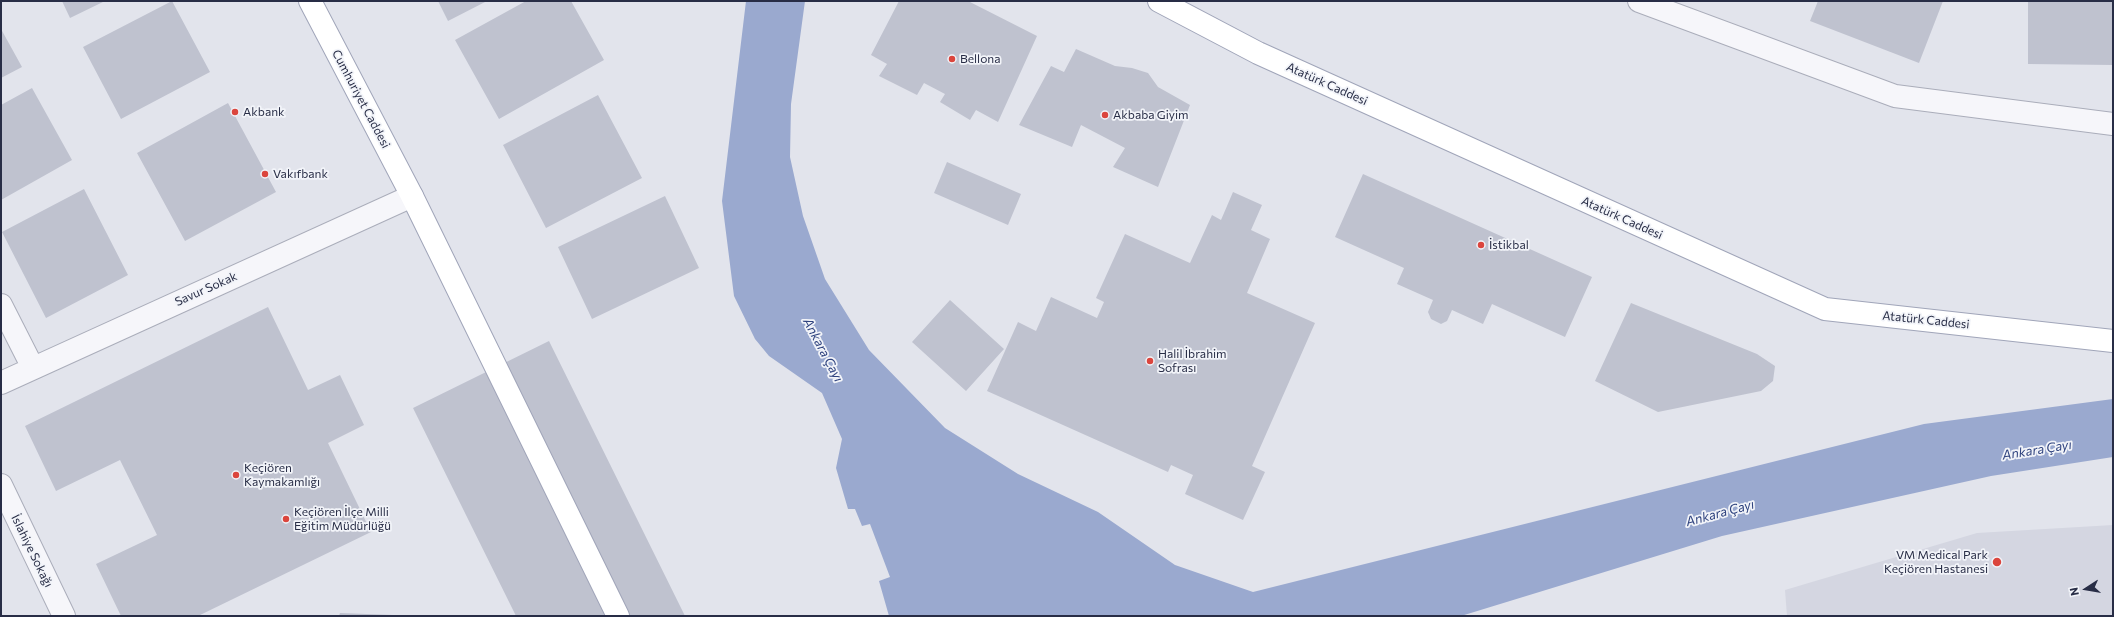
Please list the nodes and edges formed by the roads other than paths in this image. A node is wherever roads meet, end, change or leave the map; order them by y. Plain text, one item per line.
1 (310, 1) edge
2 (1159, 1) edge
3 (1638, 1) edge
4 (2113, 124) edge
5 (412, 196) junction
6 (1, 305) edge
7 (2113, 341) edge
8 (33, 368) junction
9 (1, 383) edge
10 (1, 485) edge
11 (64, 616) edge
12 (618, 616) edge

1 - 5 main road, Cumhuriyet Caddesi
2 - 7 main road, Atatürk Caddesi
3 - 4 street
5 - 8 street, Savur Sokak
5 - 12 main road, Cumhuriyet Caddesi
6 - 8 street
8 - 9 street, Savur Sokak
10 - 11 street, İslahiye Sokağı

